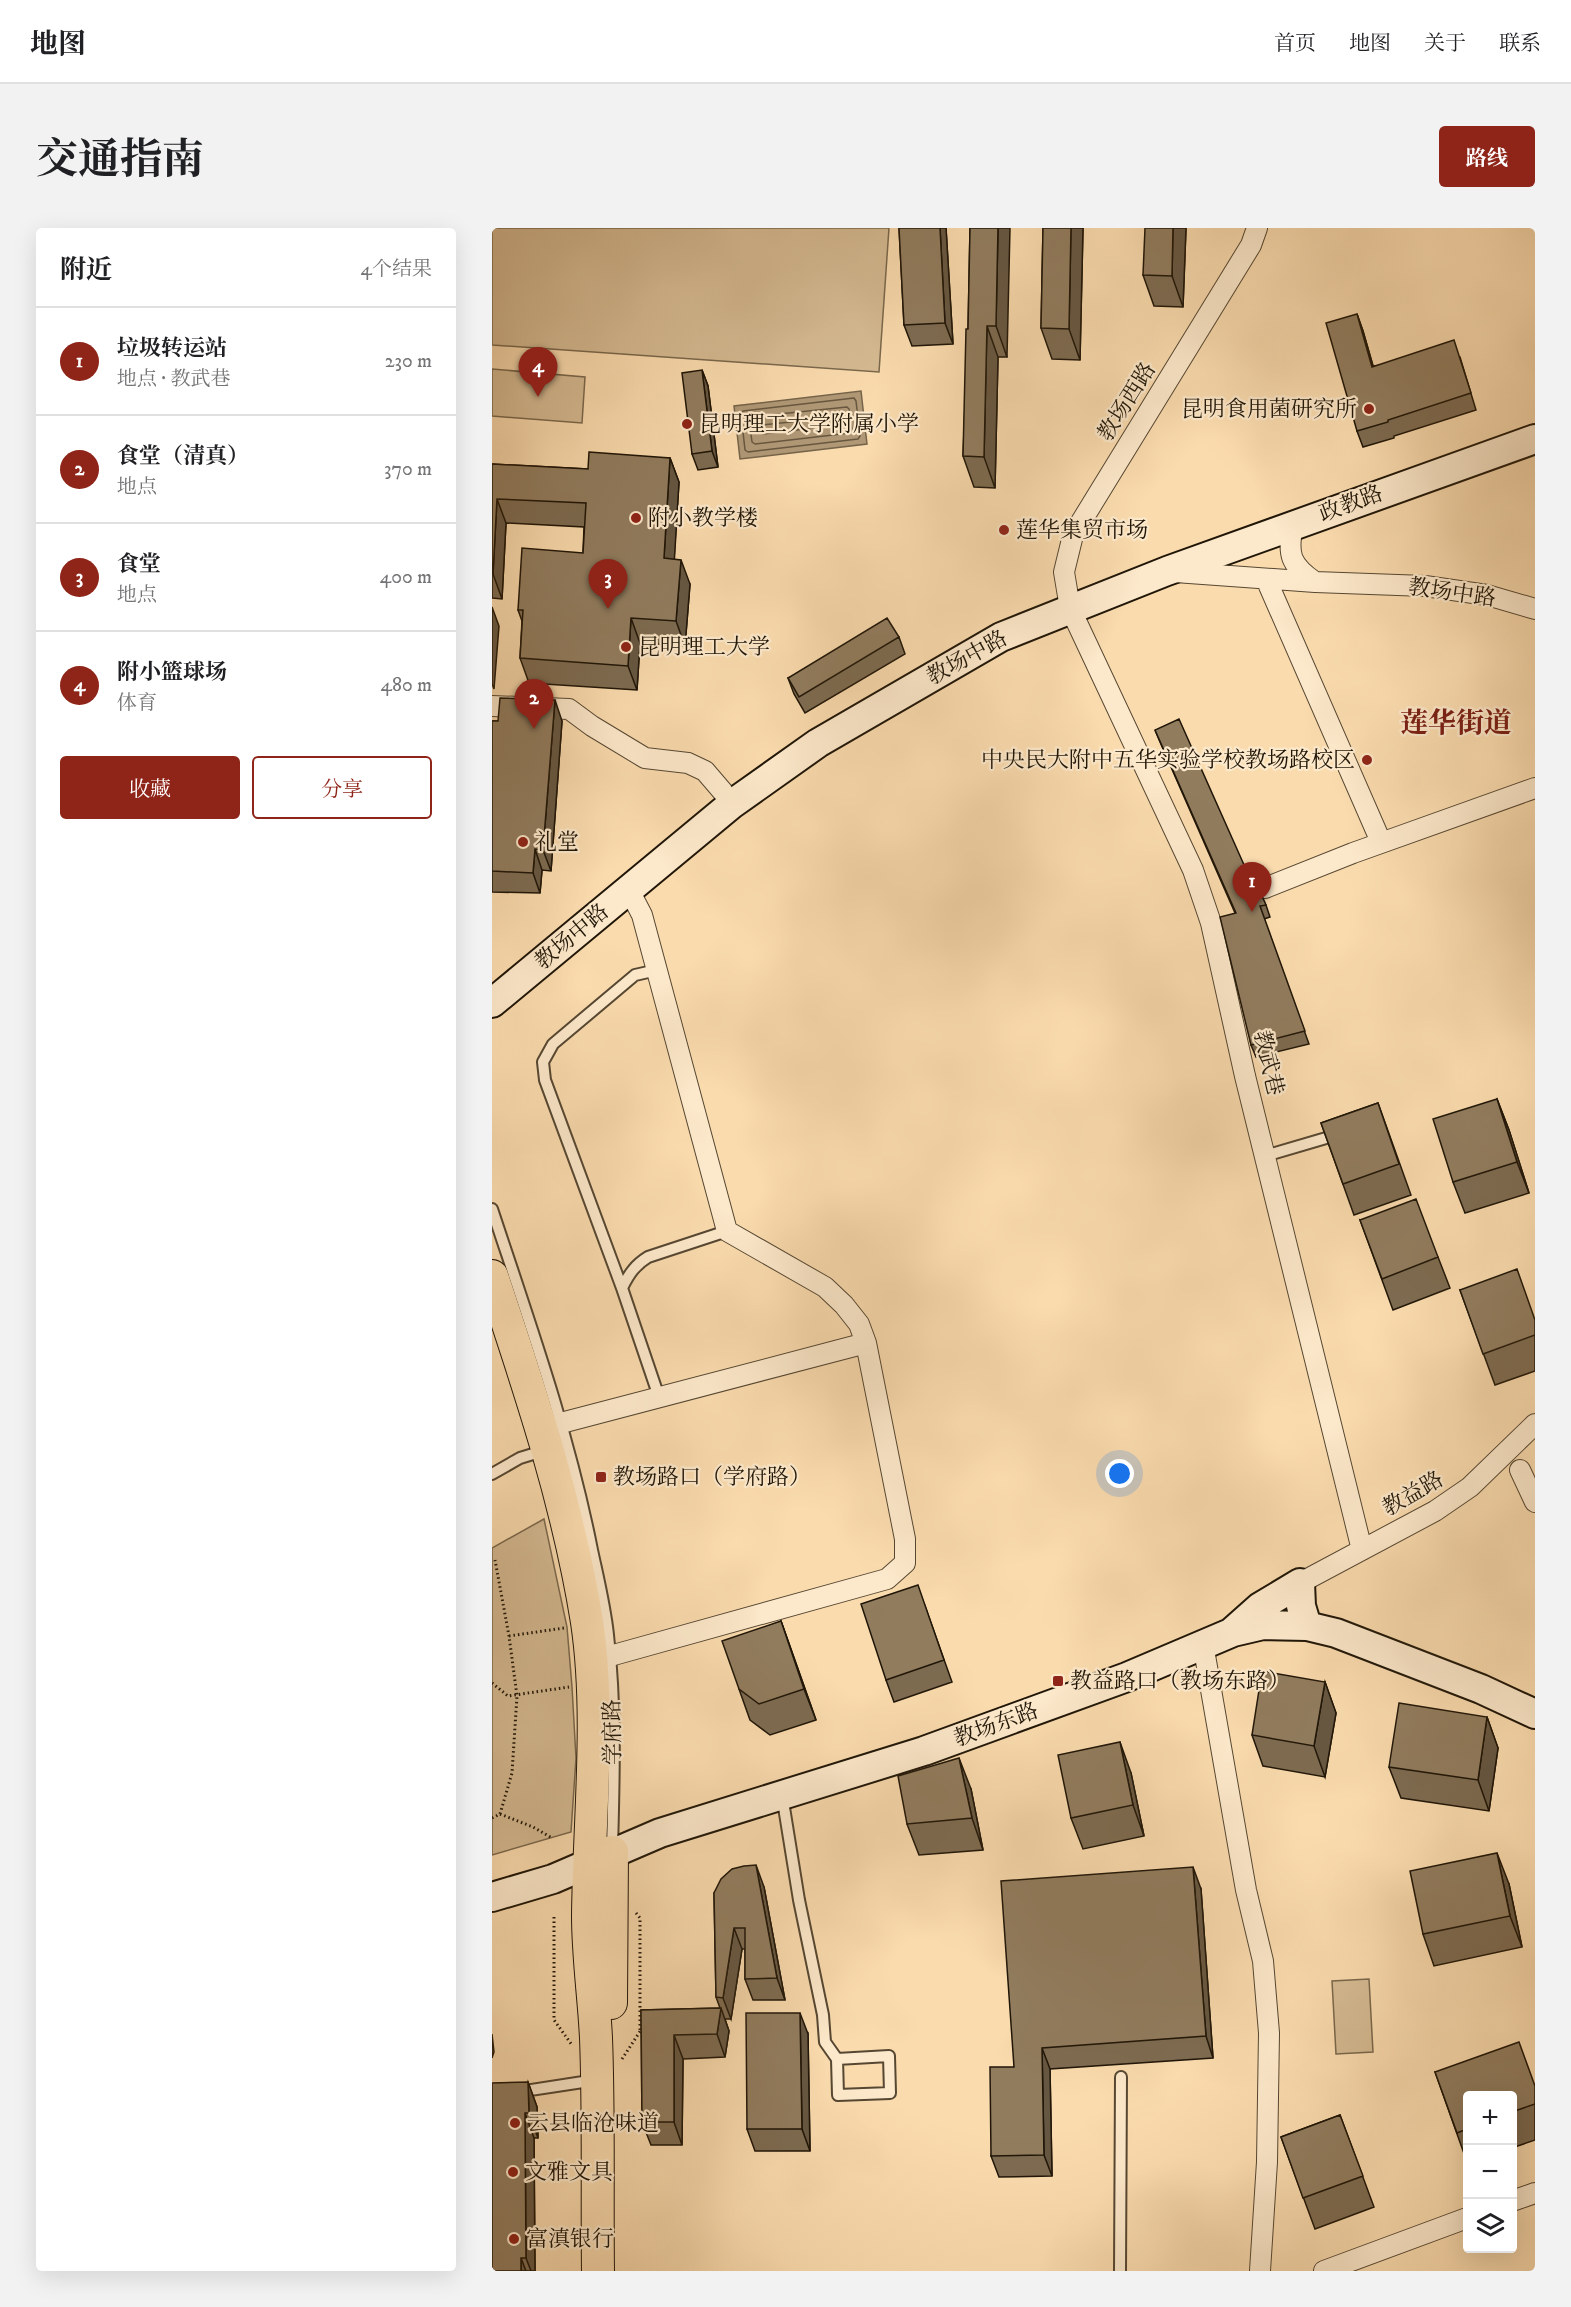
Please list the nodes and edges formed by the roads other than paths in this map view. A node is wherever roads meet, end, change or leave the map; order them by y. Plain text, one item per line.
1 (1257, 228) edge
2 (1535, 439) edge
3 (1293, 525) junction
4 (1167, 571) junction
5 (1266, 579) junction
6 (1315, 582) junction
7 (1070, 608) junction
8 (1535, 609) edge
9 (492, 706) edge
10 (1535, 788) edge
11 (727, 798) junction
12 (1381, 842) junction
13 (1265, 888) dead end
14 (628, 890) junction
15 (657, 970) junction
16 (492, 1003) edge
17 (1333, 1136) edge
18 (1265, 1156) junction
19 (492, 1209) edge
20 (727, 1231) junction
21 (492, 1275) edge
22 (622, 1288) junction
23 (866, 1343) junction
24 (659, 1397) junction
25 (1535, 1424) edge
26 (555, 1436) junction
27 (1520, 1470) dead end
28 (492, 1474) edge
29 (1535, 1502) edge
30 (1362, 1550) junction
31 (1300, 1583) junction
32 (1307, 1626) junction
33 (1233, 1632) junction
34 (1203, 1644) junction
35 (610, 1656) junction
36 (1535, 1714) edge
37 (782, 1795) junction
38 (601, 1858) junction
39 (492, 1897) edge
40 (837, 2059) junction
41 (604, 2077) junction
42 (1121, 2077) dead end
43 (492, 2096) edge
44 (1535, 2193) edge
45 (1517, 2199) edge
46 (1463, 2219) edge
47 (598, 2271) edge
48 (614, 2271) edge
49 (1120, 2271) edge
50 (1260, 2271) edge
51 (1324, 2271) edge

1 - 7 street, 教场西路
2 - 3 main road, 政教路
3 - 4 main road, 政教路
3 - 6 street
4 - 5 street, 教场中路
4 - 7 main road, 教场中路
5 - 6 street, 教场中路
5 - 12 street
6 - 8 street, 教场中路
7 - 11 main road, 教场中路
7 - 18 street, 教武巷
9 - 11 street
10 - 12 street
11 - 14 main road, 教场中路
12 - 13 street
14 - 15 street
14 - 16 main road, 教场中路
15 - 20 street
15 - 22 lane
17 - 18 lane
18 - 30 street, 教武巷
19 - 26 lane, 学府路
20 - 22 lane
20 - 23 street
21 - 26 main road, 学府路
22 - 24 lane
23 - 24 street
23 - 35 street
24 - 26 street
25 - 30 street, 教益路
26 - 28 lane
26 - 35 lane, 学府路
26 - 38 main road, 学府路
27 - 29 street
30 - 31 street, 教益路
31 - 32 main road
31 - 33 main road
32 - 33 main road, 教场东路
32 - 36 main road, 教场东路
33 - 34 main road, 教场东路
34 - 37 main road, 教场东路
34 - 50 street
35 - 38 lane, 学府路
37 - 38 main road, 教场东路
37 - 40 lane
38 - 39 main road, 教场东路
38 - 41 main road, 学府路
40 - 40 lane
41 - 43 lane
41 - 47 main road, 学府路
41 - 48 main road, 学府路
42 - 49 lane
44 - 45 street
46 - 51 street

